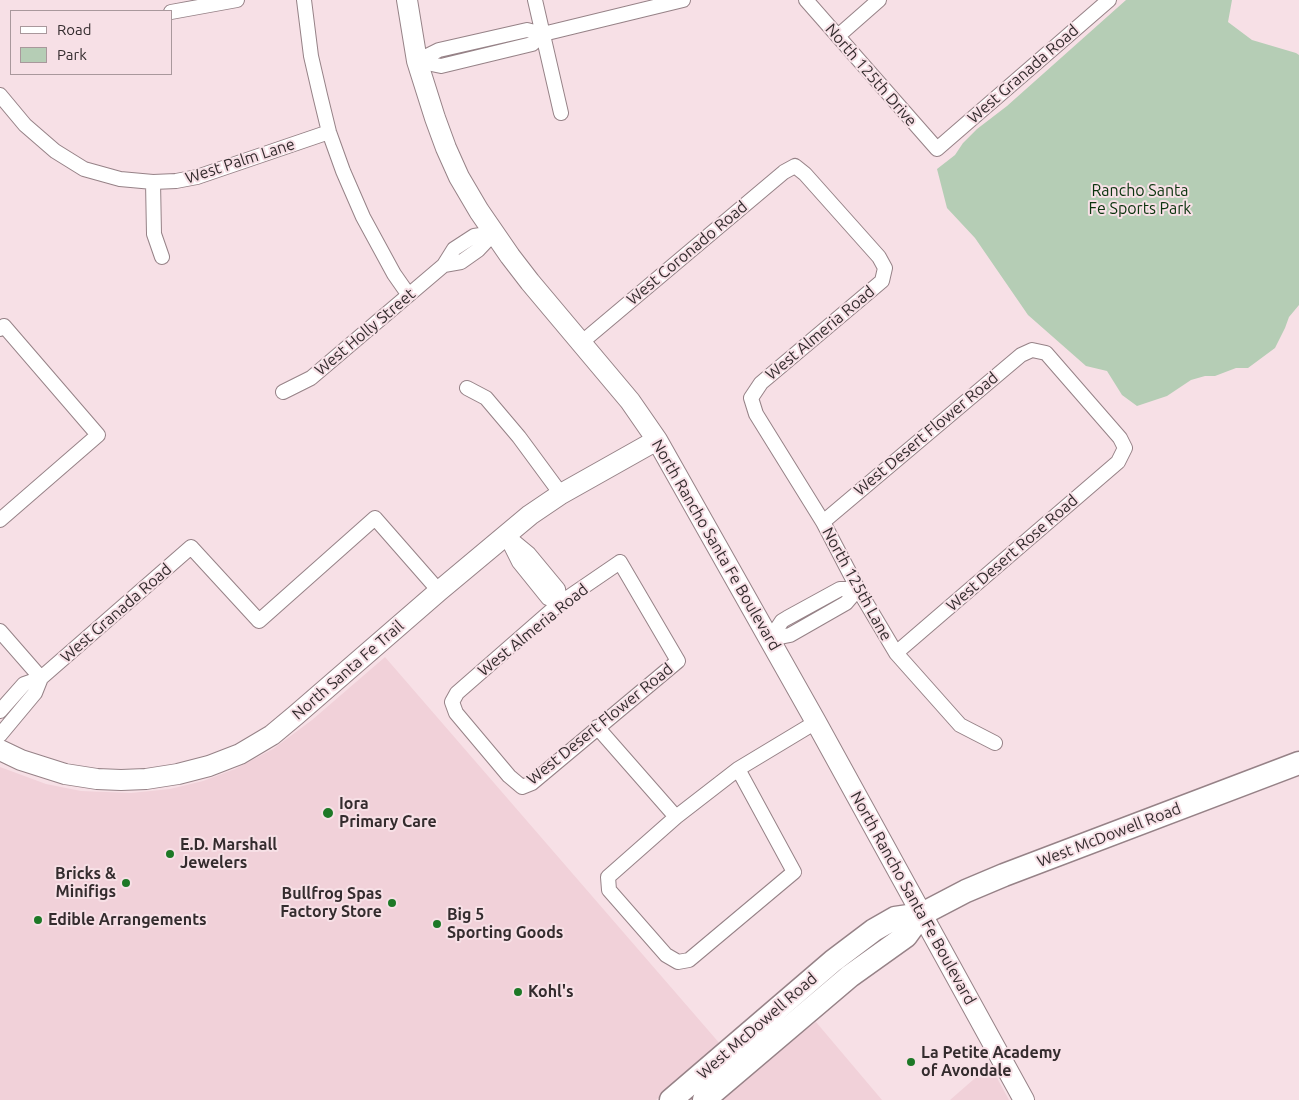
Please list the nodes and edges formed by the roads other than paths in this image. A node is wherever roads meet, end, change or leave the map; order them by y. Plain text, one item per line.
1 (237, 0) edge
2 (304, 0) edge
3 (408, 0) edge
4 (535, 0) edge
5 (683, 0) edge
6 (806, 0) edge
7 (879, 0) edge
8 (1109, 0) edge
9 (172, 12) edge
10 (542, 34) junction
11 (838, 36) junction
12 (417, 61) junction
13 (0, 95) edge
14 (561, 113) dead end
15 (329, 132) junction
16 (937, 149) joint
17 (794, 166) joint
18 (153, 182) junction
19 (494, 233) junction
20 (162, 257) dead end
21 (408, 294) junction
22 (2, 328) edge
23 (582, 342) junction
24 (467, 388) dead end
25 (282, 392) dead end
26 (752, 398) joint
27 (657, 440) junction
28 (1124, 448) joint
29 (561, 494) junction
30 (0, 520) edge
31 (823, 522) junction
32 (506, 534) junction
33 (858, 589) junction
34 (439, 591) junction
35 (560, 603) junction
36 (0, 631) edge
37 (770, 639) junction
38 (896, 653) junction
39 (678, 661) joint
40 (41, 678) junction
41 (0, 711) edge
42 (816, 722) junction
43 (597, 727) junction
44 (0, 735) edge
45 (995, 744) dead end
46 (0, 750) edge
47 (1299, 763) edge
48 (738, 769) junction
49 (522, 787) joint
50 (676, 817) junction
51 (922, 914) junction
52 (671, 1100) edge
53 (704, 1100) edge
54 (1024, 1100) edge

1 - 9 street
2 - 15 street
3 - 12 street, North Rancho Santa Fe Boulevard
4 - 10 street
5 - 10 street
6 - 11 street, North 125th Drive
7 - 11 street
8 - 16 street, West Granada Road
10 - 12 street
10 - 14 street
11 - 16 street, North 125th Drive
12 - 19 street, North Rancho Santa Fe Boulevard
13 - 18 street, West Palm Lane
15 - 18 street, West Palm Lane
15 - 21 street
17 - 23 street, West Coronado Road
17 - 26 street, West Almeria Road
18 - 20 street
19 - 21 street, West Holly Street
19 - 23 street, North Rancho Santa Fe Boulevard
21 - 25 street, West Holly Street
22 - 30 street
23 - 27 street, North Rancho Santa Fe Boulevard
24 - 29 street
26 - 31 street, North 125th Lane
27 - 29 street, North Santa Fe Trail
27 - 37 street, North Rancho Santa Fe Boulevard
28 - 31 street, West Desert Flower Road
28 - 38 street, West Desert Rose Road
29 - 32 street, North Santa Fe Trail
31 - 33 street, North 125th Lane
32 - 34 street, North Santa Fe Trail
32 - 35 street
33 - 37 street
33 - 38 street, North 125th Lane
34 - 40 street, West Granada Road
34 - 46 street, North Santa Fe Trail
35 - 39 street, West Almeria Road
35 - 49 street, West Almeria Road
36 - 40 street
37 - 42 street, North Rancho Santa Fe Boulevard
38 - 45 street, North 125th Lane
39 - 43 street, West Desert Flower Road
40 - 41 street, West Granada Road
40 - 44 street, West Granada Road
42 - 48 street
42 - 51 street, North Rancho Santa Fe Boulevard
43 - 49 street, West Desert Flower Road
43 - 50 street
47 - 51 main road, West McDowell Road
48 - 50 street
48 - 50 street
51 - 52 main road, West McDowell Road
51 - 53 main road, West McDowell Road
51 - 54 street, North Rancho Santa Fe Boulevard

